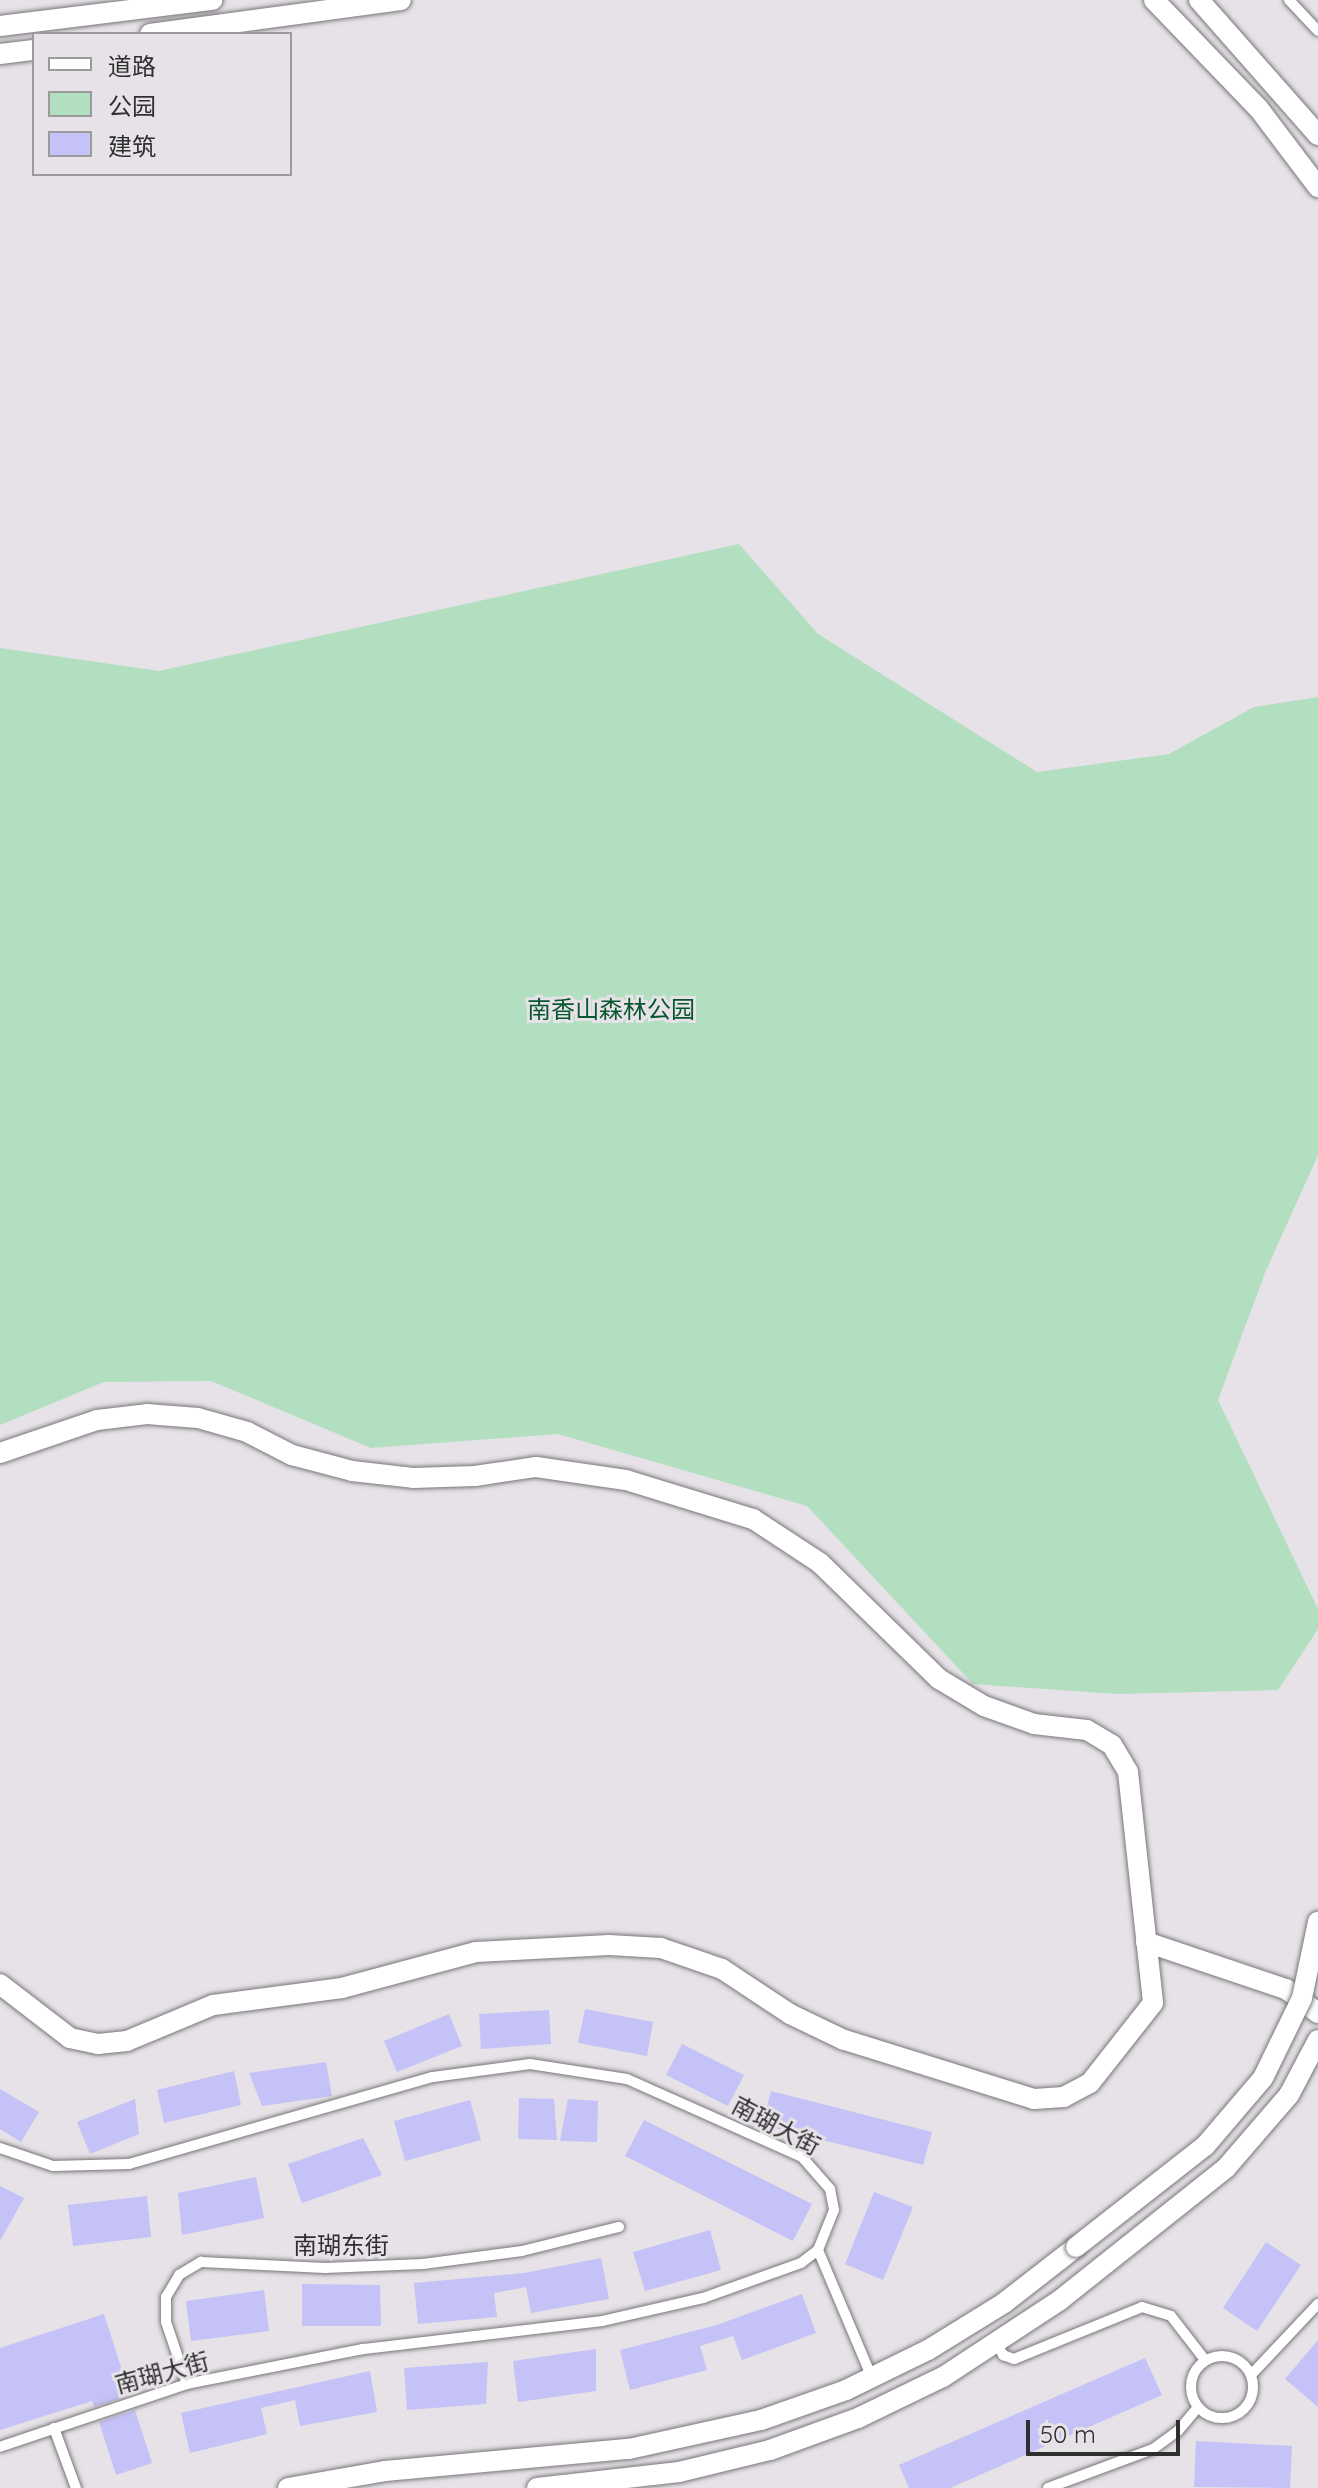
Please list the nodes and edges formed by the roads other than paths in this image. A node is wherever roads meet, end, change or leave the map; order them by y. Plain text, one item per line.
1 (212, 0) edge
2 (401, 0) edge
3 (1154, 0) edge
4 (1199, 0) edge
5 (1289, 0) edge
6 (0, 26) edge
7 (1318, 31) edge
8 (165, 32) edge
9 (32, 50) edge
10 (0, 54) edge
11 (1318, 135) edge
12 (1318, 187) edge
13 (0, 1453) edge
14 (1318, 1922) edge
15 (1146, 1942) junction
16 (0, 1984) edge
17 (1318, 2013) edge
18 (1318, 2040) edge
19 (0, 2148) edge
20 (619, 2227) dead end
21 (818, 2250) junction
22 (1318, 2304) edge
23 (997, 2344) junction
24 (1205, 2360) junction
25 (1251, 2375) junction
26 (872, 2378) junction
27 (187, 2384) junction
28 (1198, 2407) junction
29 (54, 2428) junction
30 (0, 2447) edge
31 (76, 2488) edge
32 (288, 2488) edge
33 (537, 2488) edge
34 (1048, 2488) edge

1 - 6 street
2 - 8 street
3 - 12 street
4 - 11 street
5 - 7 lane
9 - 10 street
13 - 15 street
14 - 26 street, bridge
15 - 16 street
15 - 17 street
18 - 23 street
19 - 21 lane, 南瑚大街
20 - 27 lane, 南瑚东街
21 - 26 lane
21 - 27 lane, 南瑚大街
22 - 25 lane
23 - 24 lane
23 - 33 street
24 - 25 lane
24 - 28 lane
25 - 28 lane
26 - 32 street
27 - 29 lane, 南瑚大街
28 - 34 lane
29 - 30 lane, 南瑚大街
29 - 31 lane

